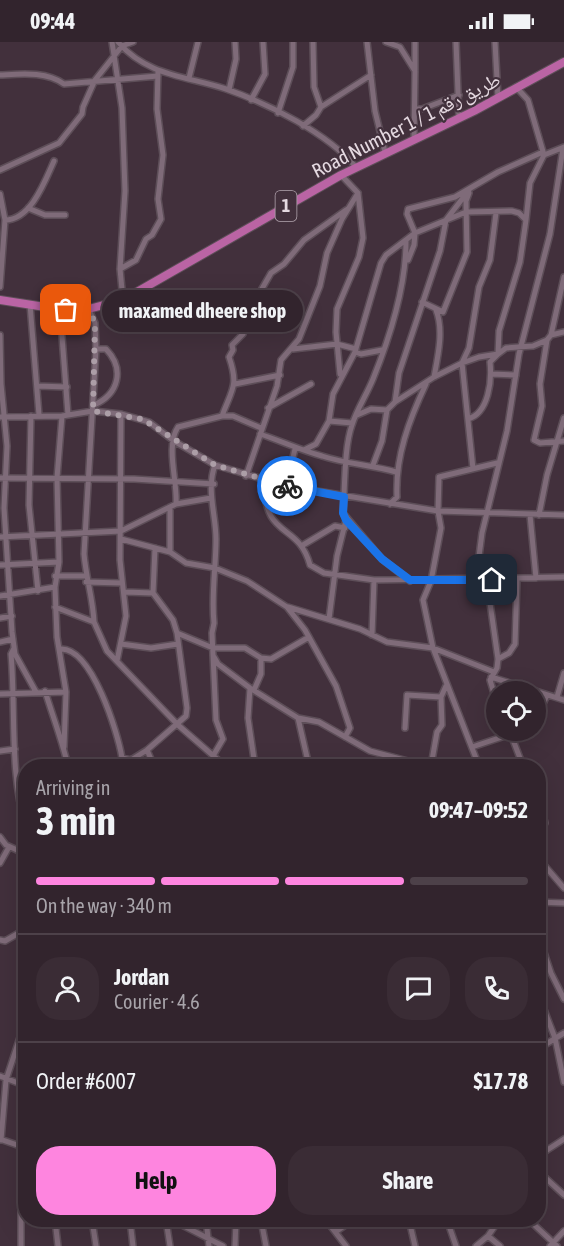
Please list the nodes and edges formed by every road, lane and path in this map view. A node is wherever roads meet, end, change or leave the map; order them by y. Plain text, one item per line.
1 (112, 42) edge
2 (133, 42) edge
3 (198, 42) edge
4 (235, 42) edge
5 (262, 42) edge
6 (293, 42) edge
7 (313, 42) edge
8 (367, 42) edge
9 (386, 42) edge
10 (415, 42) edge
11 (456, 42) edge
12 (495, 42) edge
13 (120, 44) edge
14 (115, 57) junction
15 (564, 62) edge
16 (415, 71) junction
17 (158, 73) junction
18 (0, 75) edge
19 (371, 75) junction
20 (119, 78) junction
21 (189, 78) junction
22 (95, 80) junction
23 (516, 87) junction
24 (229, 90) junction
25 (459, 96) junction
26 (498, 98) junction
27 (251, 100) junction
28 (321, 107) junction
29 (415, 109) junction
30 (278, 113) junction
31 (459, 118) junction
32 (303, 126) junction
33 (414, 140) junction
34 (564, 147) edge
35 (385, 152) junction
36 (544, 153) junction
37 (54, 161) dead end
38 (356, 167) junction
39 (0, 170) edge
40 (341, 175) junction
41 (470, 189) junction
42 (358, 193) junction
43 (0, 194) edge
44 (28, 208) junction
45 (347, 209) junction
46 (466, 212) junction
47 (496, 213) junction
48 (65, 215) dead end
49 (360, 217) junction
50 (5, 220) junction
51 (446, 220) junction
52 (526, 220) junction
53 (415, 233) junction
54 (406, 240) junction
55 (406, 264) junction
56 (120, 269) junction
57 (564, 277) edge
58 (0, 287) edge
59 (0, 300) edge
60 (123, 300) junction
61 (422, 302) junction
62 (30, 304) junction
63 (60, 310) junction
64 (89, 310) junction
65 (436, 310) junction
66 (564, 332) edge
67 (0, 335) edge
68 (549, 338) junction
69 (337, 344) junction
70 (521, 348) junction
71 (96, 349) junction
72 (293, 349) junction
73 (355, 350) junction
74 (382, 350) junction
75 (498, 354) junction
76 (462, 363) junction
77 (491, 374) junction
78 (280, 375) junction
79 (516, 375) junction
80 (434, 376) junction
81 (340, 377) junction
82 (0, 384) edge
83 (235, 384) junction
84 (311, 384) dead end
85 (426, 384) junction
86 (37, 386) junction
87 (67, 387) junction
88 (395, 402) junction
89 (94, 408) junction
90 (268, 408) junction
91 (387, 410) junction
92 (121, 414) junction
93 (39, 415) junction
94 (65, 415) junction
95 (357, 415) junction
96 (31, 416) junction
97 (222, 416) junction
98 (3, 417) edge
99 (564, 418) edge
100 (468, 419) junction
101 (329, 421) junction
102 (352, 423) junction
103 (260, 431) junction
104 (174, 441) junction
105 (564, 441) edge
106 (556, 443) junction
107 (0, 446) edge
108 (7, 446) junction
109 (295, 449) junction
110 (306, 449) junction
111 (348, 462) junction
112 (497, 463) junction
113 (215, 465) junction
114 (373, 465) junction
115 (473, 469) junction
116 (396, 472) junction
117 (246, 476) junction
118 (3, 478) edge
119 (29, 478) junction
120 (57, 478) junction
121 (88, 478) junction
122 (119, 479) junction
123 (264, 481) junction
124 (173, 482) junction
125 (213, 484) junction
126 (286, 486) junction
127 (344, 497) junction
128 (211, 498) junction
129 (390, 504) junction
130 (173, 505) junction
131 (2, 508) edge
132 (438, 511) junction
133 (486, 514) junction
134 (530, 514) junction
135 (539, 515) junction
136 (564, 515) edge
137 (346, 520) junction
138 (345, 528) junction
139 (121, 531) junction
140 (84, 532) junction
141 (60, 534) junction
142 (33, 535) junction
143 (0, 537) edge
144 (8, 537) junction
145 (121, 539) junction
146 (303, 545) junction
147 (155, 548) junction
148 (170, 552) junction
149 (59, 562) junction
150 (0, 565) edge
151 (8, 565) junction
152 (34, 565) junction
153 (215, 568) junction
154 (335, 573) junction
155 (55, 576) junction
156 (564, 577) edge
157 (536, 578) junction
158 (86, 579) junction
159 (517, 579) junction
160 (374, 580) junction
161 (410, 580) junction
162 (476, 580) junction
163 (492, 580) junction
164 (431, 581) junction
165 (122, 583) junction
166 (55, 587) junction
167 (38, 591) junction
168 (125, 592) junction
169 (10, 593) junction
170 (153, 593) junction
171 (0, 596) edge
172 (55, 607) junction
173 (287, 607) junction
174 (12, 616) junction
175 (0, 618) edge
176 (329, 619) junction
177 (94, 622) junction
178 (177, 633) junction
179 (372, 635) junction
180 (309, 637) junction
181 (13, 639) junction
182 (0, 642) edge
183 (121, 644) junction
184 (178, 644) junction
185 (14, 646) junction
186 (213, 648) junction
187 (433, 648) junction
188 (61, 649) junction
189 (214, 657) junction
190 (261, 658) junction
191 (498, 659) junction
192 (117, 661) junction
193 (564, 673) edge
194 (492, 674) junction
195 (493, 681) edge
196 (446, 686) junction
197 (252, 689) junction
198 (45, 691) junction
199 (36, 692) junction
200 (66, 692) junction
201 (14, 693) junction
202 (0, 694) edge
203 (547, 695) joint
204 (441, 698) junction
205 (557, 698) junction
206 (564, 700) edge
207 (298, 718) junction
208 (178, 725) junction
209 (405, 728) dead end
210 (345, 737) junction
211 (488, 741) edge
212 (514, 741) edge
213 (64, 747) junction
214 (472, 747) junction
215 (15, 749) junction
216 (0, 750) edge
217 (147, 750) junction
218 (213, 756) junction
219 (67, 759) edge
220 (131, 759) joint
221 (150, 759) edge
222 (217, 759) edge
223 (254, 759) edge
224 (307, 759) edge
225 (407, 759) edge
226 (431, 759) edge
227 (476, 759) edge
228 (521, 759) edge
229 (18, 792) edge
230 (0, 837) edge
231 (9, 847) junction
232 (18, 851) edge
233 (0, 863) edge
234 (546, 867) edge
235 (564, 888) edge
236 (546, 902) edge
237 (564, 903) edge
238 (18, 932) edge
239 (0, 940) edge
240 (546, 958) edge
241 (564, 999) edge
242 (546, 1015) edge
243 (564, 1033) edge
244 (555, 1038) junction
245 (18, 1043) edge
246 (546, 1044) edge
247 (0, 1076) edge
248 (6, 1080) junction
249 (564, 1082) edge
250 (18, 1084) edge
251 (564, 1139) edge
252 (1, 1140) edge
253 (18, 1145) edge
254 (546, 1151) edge
255 (546, 1178) edge
256 (564, 1195) edge
257 (21, 1227) edge
258 (56, 1227) edge
259 (93, 1227) edge
260 (131, 1227) edge
261 (167, 1227) edge
262 (186, 1227) edge
263 (206, 1227) edge
264 (236, 1227) edge
265 (262, 1227) edge
266 (334, 1227) edge
267 (342, 1227) edge
268 (411, 1227) edge
269 (449, 1227) edge
270 (494, 1227) edge
271 (536, 1227) edge
272 (337, 1230) junction
273 (564, 1231) edge
274 (488, 1236) junction
275 (207, 1237) junction
276 (553, 1245) edge
277 (21, 1246) edge
278 (58, 1246) edge
279 (96, 1246) edge
280 (133, 1246) edge
281 (170, 1246) edge
282 (209, 1246) edge
283 (223, 1246) edge
284 (235, 1246) edge
285 (266, 1246) edge
286 (345, 1246) edge
287 (415, 1246) edge
288 (456, 1246) edge
289 (476, 1246) edge
290 (500, 1246) edge

1 - 14 street
2 - 13 street
3 - 21 street
4 - 24 street
5 - 27 street
6 - 30 street
7 - 28 street
8 - 19 street
9 - 16 street
10 - 16 street
11 - 25 street
12 - 26 street
13 - 14 street
13 - 17 street
14 - 20 street
14 - 22 street
15 - 23 highway, Road Number 1 / طريق رقم 1 / 1
16 - 29 street
17 - 20 street
17 - 21 street
17 - 56 street
18 - 22 street
19 - 28 street
19 - 35 street
20 - 22 street
20 - 56 street
21 - 24 street
22 - 39 street
23 - 26 highway, Road Number 1 / طريق رقم 1 / 1
23 - 36 street
24 - 27 street
25 - 29 street
25 - 31 street
26 - 31 highway, Road Number 1 / طريق رقم 1 / 1
27 - 30 street
28 - 32 street
29 - 33 street
30 - 32 street
31 - 33 highway, Road Number 1 / طريق رقم 1 / 1
32 - 38 street
33 - 35 highway, Road Number 1 / طريق رقم 1 / 1
34 - 36 street
34 - 70 street
35 - 38 highway, Road Number 1 / طريق رقم 1 / 1
36 - 41 street
36 - 52 street
37 - 44 street
38 - 40 highway, Road Number 1 / طريق رقم 1 / 1
40 - 42 street
40 - 60 highway, Road Number 1 / طريق رقم 1 / 1
41 - 46 street
41 - 51 street
41 - 53 street
42 - 45 street
42 - 49 street
43 - 50 street
44 - 48 street
44 - 50 street
45 - 49 street
45 - 72 street
45 - 83 street
46 - 47 street
46 - 51 street
46 - 65 street
47 - 52 street
47 - 76 street
49 - 69 street
50 - 58 street
51 - 53 street
51 - 61 street
52 - 75 street
53 - 54 street
53 - 55 street
54 - 55 street
54 - 73 street
55 - 74 street
56 - 60 street
57 - 68 street
59 - 62 highway, Road Number 1 / طريق رقم 1 / 1
60 - 64 highway, Road Number 1 / طريق رقم 1 / 1
61 - 65 street
61 - 88 street
62 - 63 highway, Road Number 1 / طريق رقم 1 / 1
62 - 86 street
63 - 64 highway, Road Number 1 / طريق رقم 1 / 1
63 - 87 street
64 - 71 street
65 - 80 street
66 - 68 street
67 - 82 street
68 - 70 street
68 - 106 street
69 - 72 street
69 - 73 street
69 - 81 street
70 - 75 street
70 - 79 street
71 - 89 street
71 - 89 street
72 - 78 street
73 - 74 street
73 - 81 street
74 - 95 street
75 - 76 street
75 - 77 street
76 - 80 street
76 - 100 street
77 - 79 street
77 - 100 street
78 - 83 street
78 - 90 street
79 - 112 street
80 - 85 street
81 - 101 street
82 - 98 street
83 - 97 street
84 - 90 street
85 - 88 street
85 - 116 street
86 - 87 street
86 - 93 street
87 - 94 street
88 - 91 street
89 - 92 street
89 - 94 street
89 - 121 street
90 - 103 street
91 - 95 street
91 - 114 street
92 - 104 street
92 - 122 street
93 - 94 street
93 - 96 street
94 - 120 street
95 - 102 street
96 - 98 street
96 - 119 street
97 - 103 street
97 - 104 street
98 - 108 street
99 - 106 street
100 - 115 street
101 - 102 street
101 - 110 street
102 - 111 street
103 - 109 street
103 - 117 street
104 - 113 street
104 - 124 street
105 - 106 street
106 - 135 street
107 - 108 street
108 - 118 street
109 - 110 street
109 - 126 street
110 - 111 street
111 - 114 street
111 - 127 street
112 - 115 street
112 - 133 street
113 - 117 street
113 - 125 street
114 - 116 street
115 - 132 street
116 - 129 street
117 - 123 street
118 - 119 street
118 - 131 street
119 - 120 street
119 - 142 street
120 - 121 street
120 - 141 street
121 - 122 street
121 - 140 street
122 - 124 street
122 - 139 street
123 - 126 street
123 - 146 street
124 - 125 street
124 - 130 street
125 - 128 street
126 - 127 street
127 - 129 street
127 - 137 street
128 - 130 street
128 - 153 street
129 - 132 street
130 - 139 street
130 - 148 street
131 - 144 street
132 - 133 street
132 - 164 street
133 - 134 street
133 - 162 street
134 - 135 street
134 - 157 street
135 - 136 street
137 - 138 street
137 - 161 street
138 - 146 street
138 - 154 street
139 - 140 street
139 - 145 street
140 - 141 street
140 - 158 street
141 - 142 street
141 - 149 street
142 - 144 street
142 - 152 street
143 - 144 street
144 - 151 street
145 - 147 street
145 - 165 street
146 - 154 street
147 - 148 street
147 - 170 street
148 - 153 street
149 - 152 street
149 - 155 street
150 - 151 street
151 - 152 street
151 - 169 street
152 - 167 street
153 - 173 street
153 - 186 street
154 - 160 street
154 - 176 street
155 - 158 street
155 - 166 street
156 - 157 street
157 - 159 street
158 - 165 street
158 - 177 street
159 - 163 street
159 - 191 street
160 - 161 street
160 - 179 street
161 - 164 street
162 - 163 street
162 - 164 street
163 - 191 street
164 - 187 street
165 - 168 street
166 - 167 street
166 - 172 street
167 - 169 street
168 - 170 street
168 - 183 street
169 - 171 street
169 - 174 street
170 - 178 street
172 - 177 street
172 - 188 street
173 - 176 street
173 - 180 street
174 - 175 street
174 - 181 street
176 - 179 street
177 - 192 street
178 - 184 street
178 - 186 street
179 - 187 street
180 - 190 street
180 - 210 street
181 - 182 street
181 - 185 street
183 - 184 street
183 - 192 street
184 - 208 street
185 - 199 street
185 - 201 street
186 - 189 street
186 - 190 street
187 - 194 street
187 - 196 street
188 - 200 street
188 - 220 street
189 - 197 street
189 - 218 street
190 - 197 street
191 - 194 street
192 - 208 street
193 - 205 street
194 - 195 street
194 - 203 street
196 - 204 street
196 - 214 street
197 - 207 street
197 - 223 street
198 - 199 street
198 - 200 street
198 - 213 street
199 - 201 street
200 - 213 street
201 - 202 street
201 - 215 street
203 - 205 street
204 - 209 street
204 - 226 street
205 - 206 street
207 - 210 street
207 - 224 street
208 - 217 street
208 - 218 street
210 - 225 street
211 - 214 street
212 - 228 street
213 - 219 street
214 - 227 street
215 - 216 street
215 - 229 street
217 - 220 street
217 - 221 street
218 - 222 street
230 - 231 street
231 - 232 street
231 - 233 street
234 - 235 street
236 - 237 street
238 - 239 street
240 - 241 street
242 - 244 street
243 - 244 street
244 - 246 street
244 - 249 street
245 - 248 street
247 - 248 street
248 - 250 street
248 - 252 street
251 - 254 street
252 - 253 street
255 - 256 street
257 - 277 street
258 - 278 street
259 - 279 street
260 - 280 street
261 - 281 street
262 - 275 street
263 - 275 street
264 - 284 street
265 - 285 street
266 - 272 street
267 - 272 street
268 - 287 street
269 - 288 street
270 - 274 street
271 - 276 street
272 - 286 street
273 - 276 street
274 - 289 street
274 - 290 street
275 - 282 street
275 - 283 street

